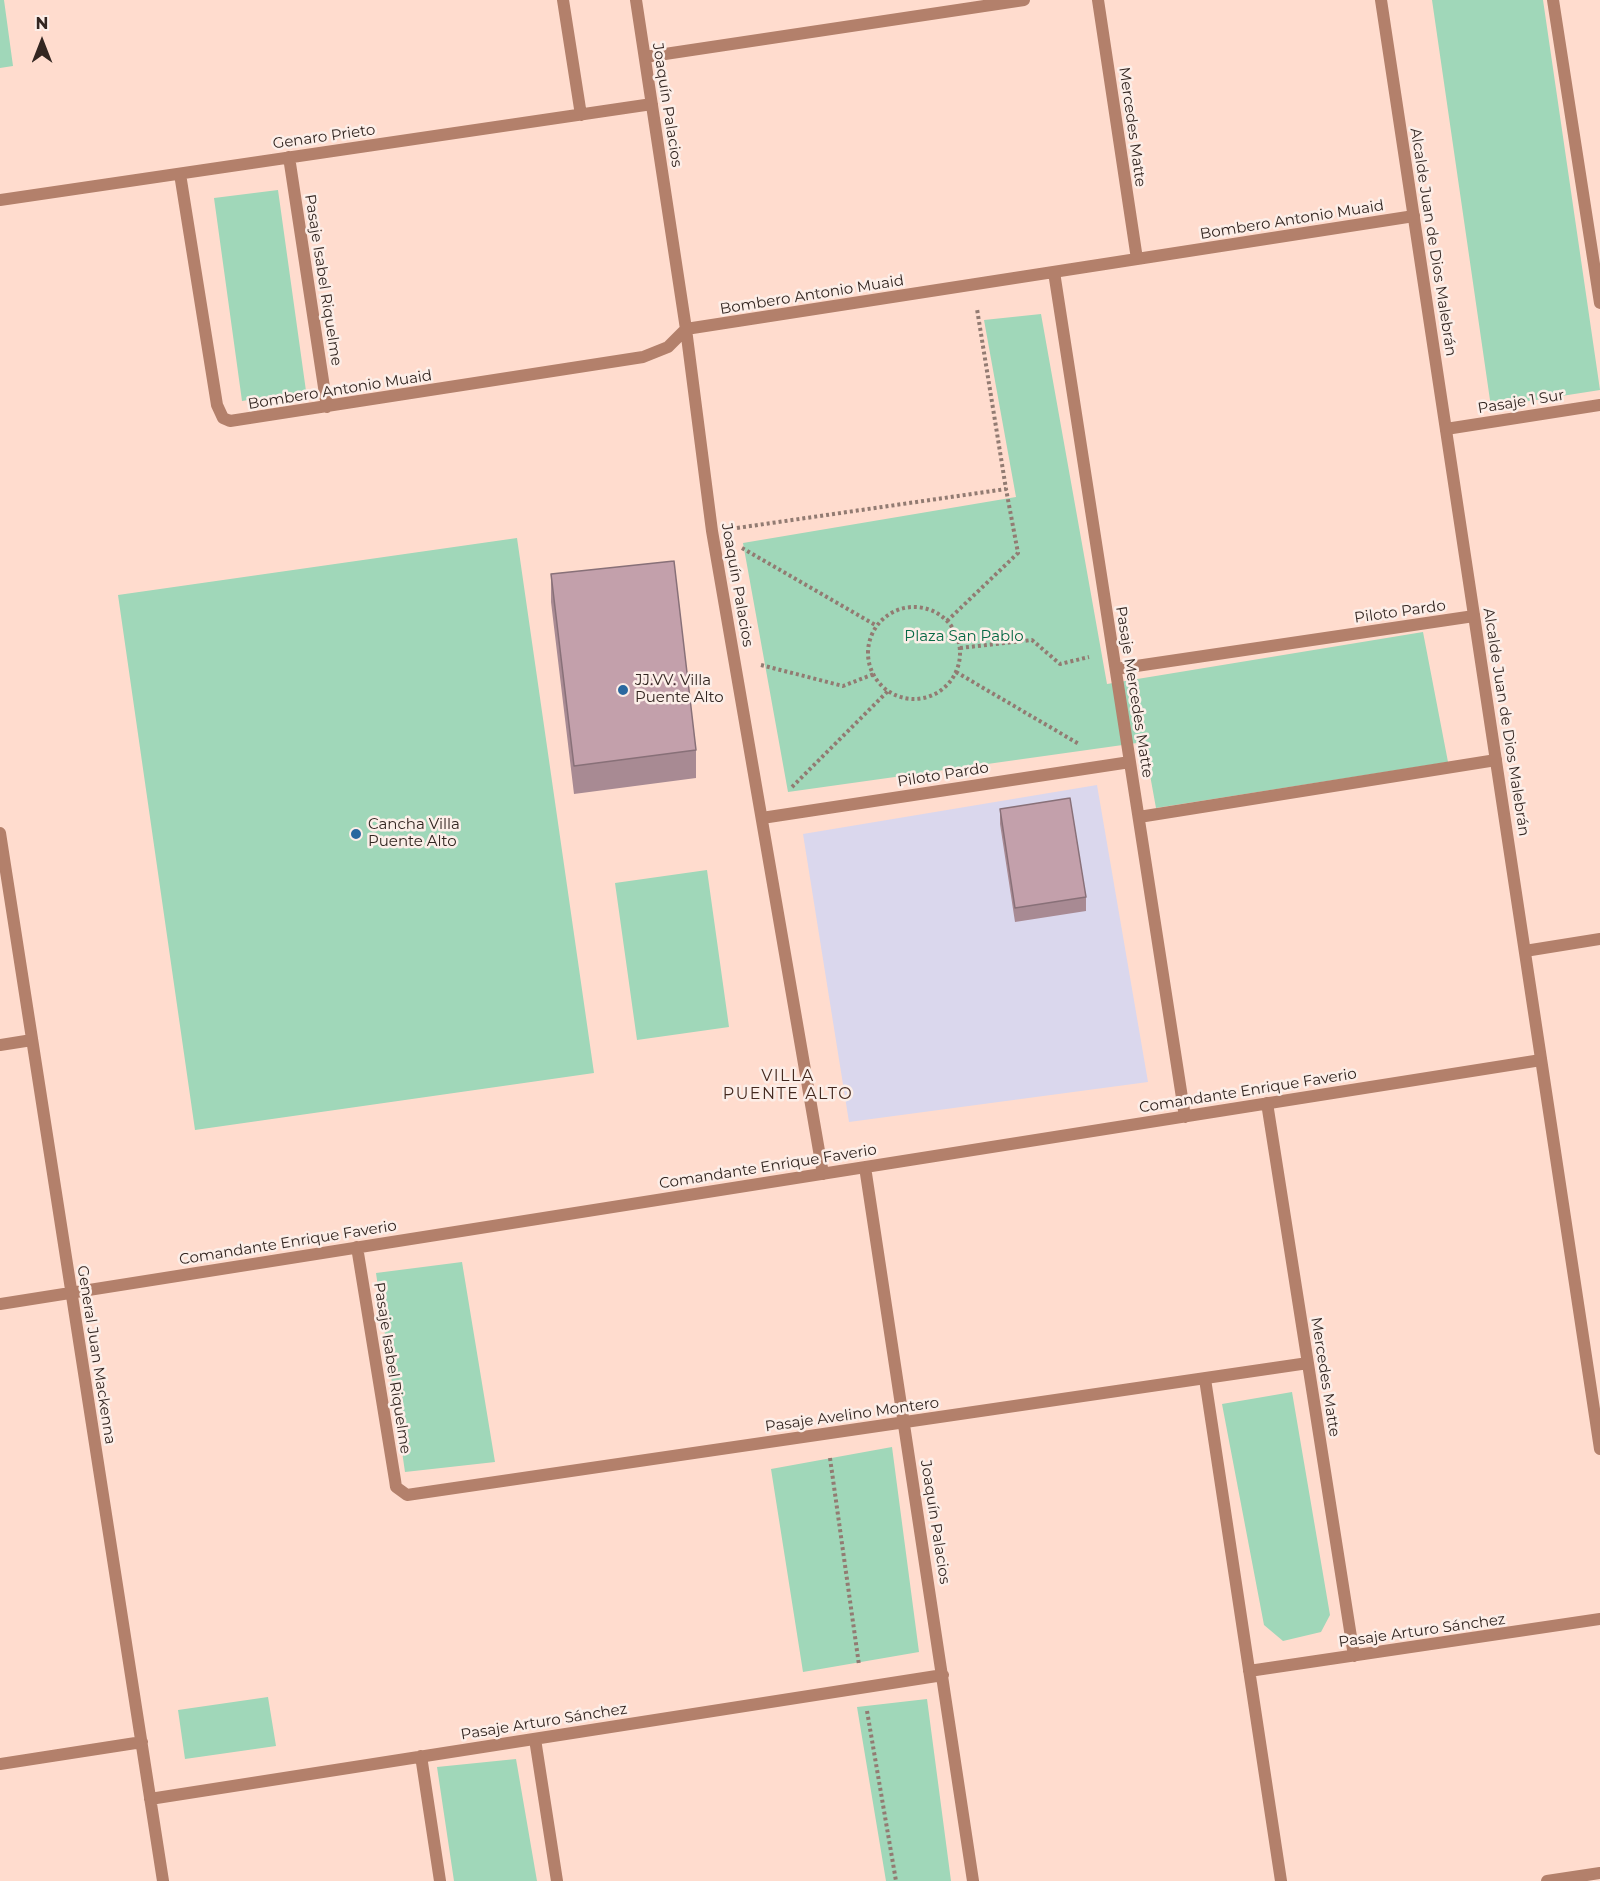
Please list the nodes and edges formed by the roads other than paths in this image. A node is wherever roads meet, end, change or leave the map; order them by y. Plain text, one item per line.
1 (564, 0) edge
2 (636, 0) edge
3 (1024, 0) edge
4 (1098, 0) edge
5 (1381, 0) edge
6 (1553, 0) edge
7 (645, 57) junction
8 (652, 104) junction
9 (581, 115) junction
10 (290, 157) junction
11 (180, 174) junction
12 (0, 200) edge
13 (1414, 216) junction
14 (1137, 259) junction
15 (1054, 272) junction
16 (1600, 303) edge
17 (686, 329) junction
18 (1600, 405) edge
19 (327, 407) junction
20 (1446, 429) junction
21 (1474, 616) junction
22 (1116, 669) junction
23 (1496, 760) junction
24 (1130, 762) junction
25 (1139, 817) junction
26 (762, 818) junction
27 (0, 833) edge
28 (1600, 939) edge
29 (1525, 951) junction
30 (32, 1040) junction
31 (0, 1045) edge
32 (1541, 1060) junction
33 (1268, 1103) junction
34 (1185, 1117) junction
35 (865, 1167) junction
36 (823, 1174) junction
37 (357, 1247) junction
38 (71, 1292) junction
39 (0, 1304) edge
40 (1308, 1363) junction
41 (1205, 1379) junction
42 (905, 1422) junction
43 (1600, 1449) edge
44 (401, 1491) joint
45 (1600, 1619) edge
46 (1354, 1656) junction
47 (1249, 1671) junction
48 (943, 1676) junction
49 (535, 1739) junction
50 (142, 1742) junction
51 (421, 1756) junction
52 (0, 1764) edge
53 (150, 1799) junction
54 (1600, 1873) edge
55 (163, 1881) edge
56 (440, 1881) edge
57 (557, 1881) edge
58 (973, 1881) edge
59 (1281, 1881) edge
60 (1547, 1881) edge

1 - 9 street
2 - 7 street, Joaquín Palacios
3 - 7 street
4 - 14 street, Mercedes Matte
5 - 13 street, Alcalde Juan de Dios Malebrán
6 - 16 street
7 - 8 street, Joaquín Palacios
8 - 9 street, Genaro Prieto
8 - 17 street, Joaquín Palacios
9 - 10 street, Genaro Prieto
10 - 11 street, Genaro Prieto
10 - 19 street, Pasaje Isabel Riquelme
11 - 12 street, Genaro Prieto
11 - 19 street, Bombero Antonio Muaid
13 - 14 street, Bombero Antonio Muaid
13 - 20 street, Alcalde Juan de Dios Malebrán
14 - 15 street, Bombero Antonio Muaid
15 - 17 street, Bombero Antonio Muaid
15 - 22 street, Pasaje Mercedes Matte
17 - 19 street, Bombero Antonio Muaid
17 - 26 street, Joaquín Palacios
18 - 20 street, Pasaje 1 Sur
20 - 21 street, Alcalde Juan de Dios Malebrán
21 - 22 street, Piloto Pardo
21 - 23 street, Alcalde Juan de Dios Malebrán
22 - 24 street, Pasaje Mercedes Matte
23 - 25 street
23 - 29 street, Alcalde Juan de Dios Malebrán
24 - 25 street, Pasaje Mercedes Matte
24 - 26 street, Piloto Pardo
25 - 34 street, Pasaje Mercedes Matte
26 - 36 street, Joaquín Palacios
27 - 30 street, General Juan Mackenna
28 - 29 street
29 - 32 street, Alcalde Juan de Dios Malebrán
30 - 31 street
30 - 38 street, General Juan Mackenna
32 - 33 street, Comandante Enrique Faverio
32 - 43 street, Alcalde Juan de Dios Malebrán
33 - 34 street, Comandante Enrique Faverio
33 - 40 street, Mercedes Matte
34 - 35 street, Comandante Enrique Faverio
35 - 36 street, Comandante Enrique Faverio
35 - 42 street, Joaquín Palacios
36 - 37 street, Comandante Enrique Faverio
37 - 38 street, Comandante Enrique Faverio
37 - 44 street, Pasaje Isabel Riquelme
38 - 39 street, Comandante Enrique Faverio
38 - 50 street, General Juan Mackenna
40 - 41 street, Pasaje Avelino Montero
40 - 46 street, Mercedes Matte
41 - 42 street, Pasaje Avelino Montero
41 - 47 street
42 - 44 street, Pasaje Avelino Montero
42 - 48 street, Joaquín Palacios
45 - 46 street, Pasaje Arturo Sánchez
46 - 47 street, Pasaje Arturo Sánchez
47 - 59 street
48 - 49 street, Pasaje Arturo Sánchez
48 - 58 street, Joaquín Palacios
49 - 51 street, Pasaje Arturo Sánchez
49 - 57 street
50 - 52 street
50 - 53 street, General Juan Mackenna
51 - 53 street, Pasaje Arturo Sánchez
51 - 56 street
53 - 55 street, General Juan Mackenna
54 - 60 street

